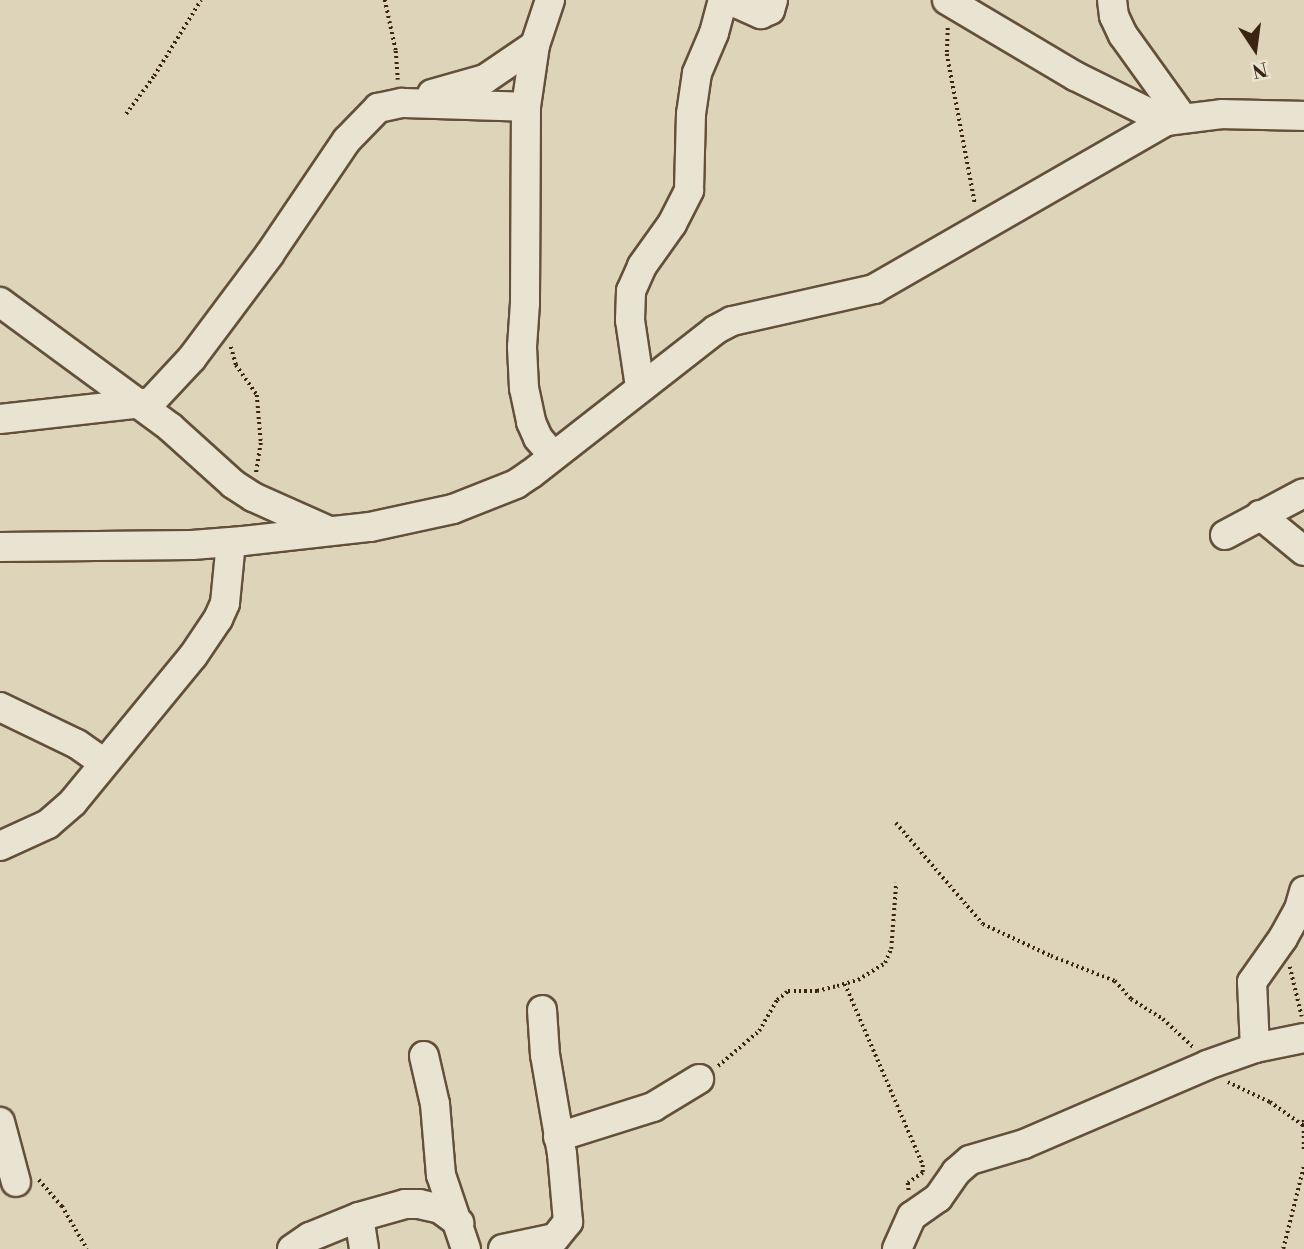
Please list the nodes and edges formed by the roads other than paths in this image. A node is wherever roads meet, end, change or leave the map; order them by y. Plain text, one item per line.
1 (550, 0) edge
2 (723, 0) edge
3 (729, 0) edge
4 (773, 0) edge
5 (1112, 0) edge
6 (948, 1) edge
7 (535, 45) junction
8 (401, 103) junction
9 (526, 107) junction
10 (1304, 116) edge
11 (1174, 119) junction
12 (0, 302) edge
13 (640, 387) junction
14 (140, 406) junction
15 (0, 419) edge
16 (553, 455) junction
17 (1304, 493) edge
18 (1260, 515) junction
19 (332, 532) junction
20 (1225, 535) dead end
21 (231, 542) junction
22 (0, 547) edge
23 (1304, 551) edge
24 (0, 707) edge
25 (104, 762) junction
26 (0, 846) edge
27 (1304, 891) edge
28 (542, 1010) dead end
29 (1304, 1038) edge
30 (1255, 1048) junction
31 (425, 1056) dead end
32 (699, 1079) road end
33 (0, 1122) edge
34 (558, 1137) junction
35 (16, 1182) road end
36 (359, 1217) junction
37 (463, 1236) edge
38 (292, 1249) edge
39 (364, 1249) edge
40 (503, 1249) edge
41 (897, 1249) edge

1 - 7 street
2 - 13 street
3 - 4 street
5 - 11 street
6 - 11 street
7 - 8 street
7 - 9 street
8 - 9 street
8 - 14 street
9 - 16 street
10 - 11 street
11 - 13 street
12 - 14 street
13 - 16 street
14 - 15 street
14 - 19 street
16 - 19 street
17 - 18 street
18 - 20 street
18 - 23 street
19 - 21 street
21 - 22 street
21 - 25 street
24 - 25 street
25 - 26 street
27 - 30 street
28 - 34 street
29 - 30 street
30 - 41 street
31 - 37 street
32 - 34 street
33 - 35 street
34 - 40 street
36 - 37 street
36 - 38 street
36 - 39 street

